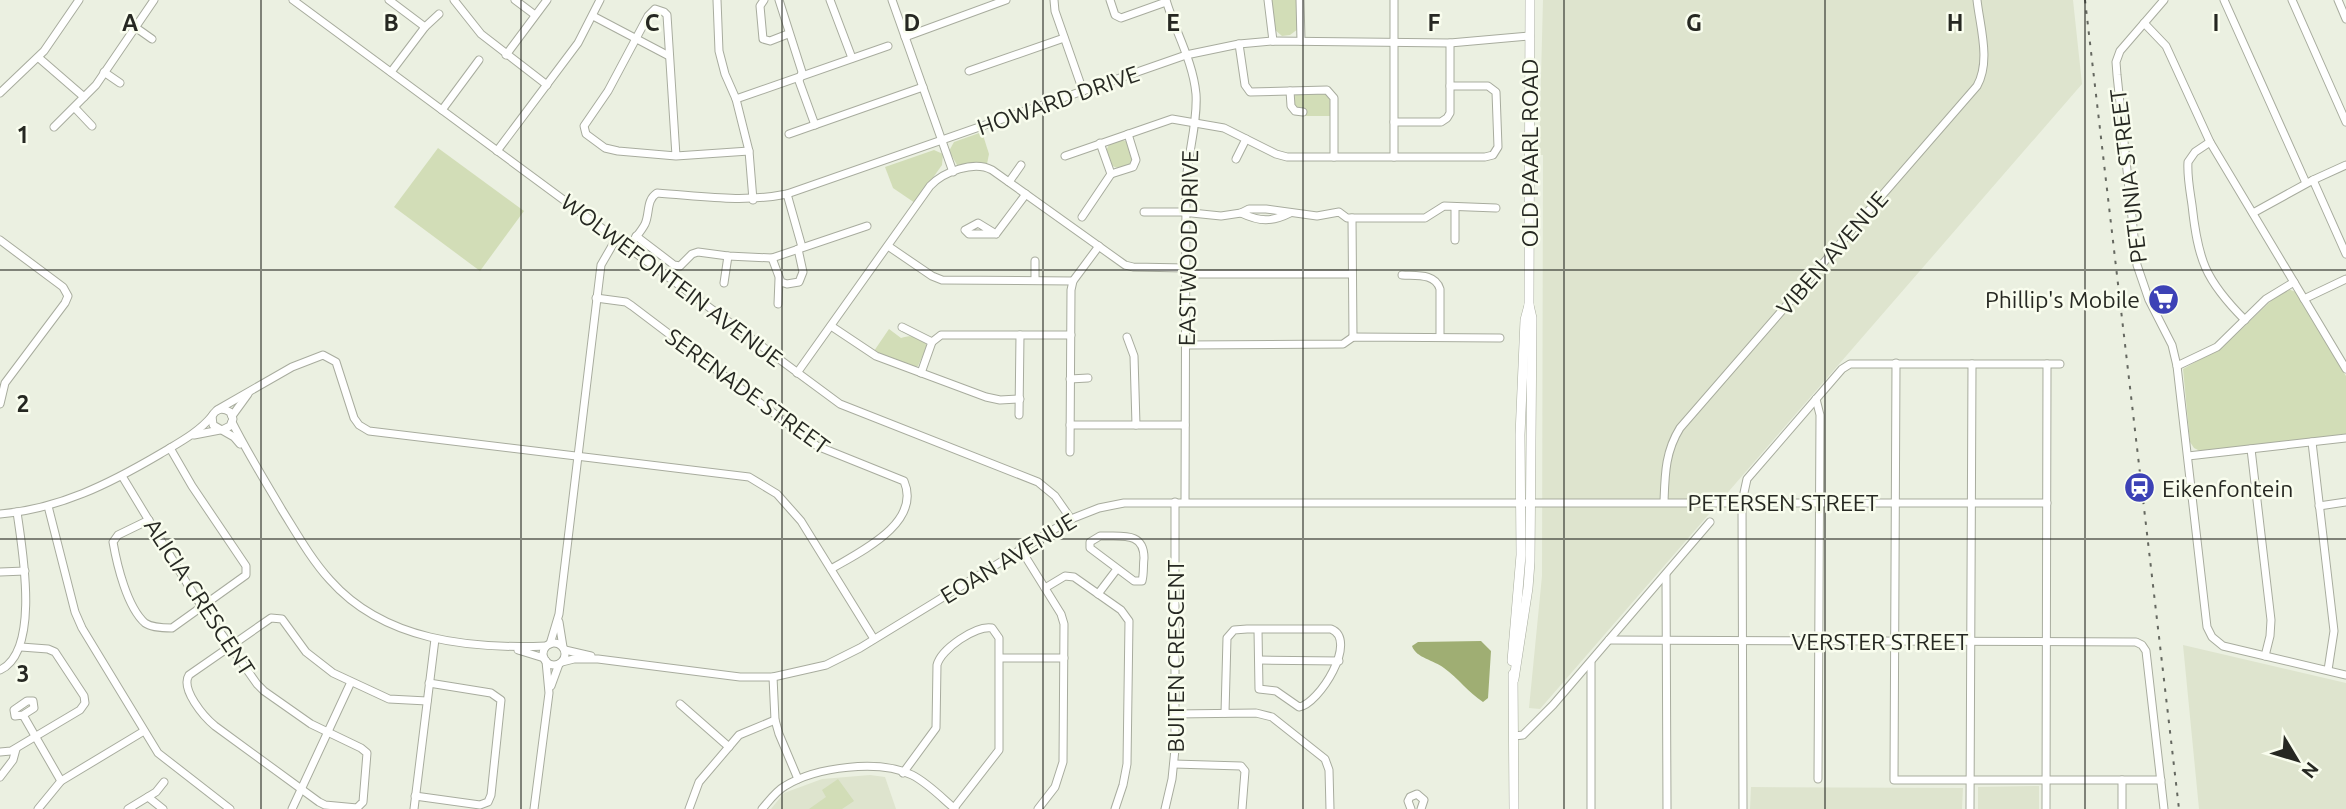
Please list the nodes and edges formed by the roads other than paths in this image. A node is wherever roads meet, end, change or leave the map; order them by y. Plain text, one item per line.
1 (79, 0) edge
2 (154, 0) edge
3 (293, 0) edge
4 (389, 0) edge
5 (454, 0) edge
6 (515, 0) edge
7 (547, 0) edge
8 (600, 0) edge
9 (717, 0) edge
10 (764, 0) edge
11 (779, 0) edge
12 (830, 0) edge
13 (892, 0) edge
14 (1006, 0) edge
15 (1054, 0) edge
16 (1111, 0) edge
17 (1268, 0) edge
18 (1300, 0) edge
19 (1394, 0) edge
20 (1530, 0) edge
21 (1977, 0) edge
22 (2164, 0) edge
23 (2224, 0) edge
24 (2292, 0) edge
25 (2337, 0) edge
26 (1166, 1) edge
27 (439, 14) dead end
28 (536, 15) junction
29 (593, 16) junction
30 (2346, 19) edge
31 (2144, 23) junction
32 (425, 26) junction
33 (135, 27) junction
34 (788, 34) junction
35 (1530, 36) junction
36 (905, 37) junction
37 (637, 38) junction
38 (1064, 38) junction
39 (152, 39) dead end
40 (1273, 41) junction
41 (1301, 41) junction
42 (1394, 41) junction
43 (1450, 43) junction
44 (1239, 44) junction
45 (888, 46) dead end
46 (506, 55) junction
47 (1186, 55) junction
48 (669, 56) junction
49 (38, 58) junction
50 (852, 58) junction
51 (480, 60) dead end
52 (969, 71) dead end
53 (104, 72) junction
54 (391, 72) junction
55 (800, 77) junction
56 (120, 83) dead end
57 (547, 85) junction
58 (1450, 86) junction
59 (923, 87) junction
60 (1083, 91) junction
61 (1290, 91) junction
62 (0, 93) edge
63 (84, 97) junction
64 (736, 99) junction
65 (75, 108) junction
66 (442, 110) junction
67 (1303, 111) dead end
68 (1194, 122) junction
69 (1394, 122) junction
70 (2346, 122) edge
71 (815, 125) junction
72 (54, 127) dead end
73 (92, 127) dead end
74 (789, 134) dead end
75 (1128, 134) junction
76 (1246, 139) junction
77 (942, 141) junction
78 (2210, 142) junction
79 (1100, 144) junction
80 (497, 151) junction
81 (749, 151) junction
82 (677, 156) junction
83 (1065, 156) dead end
84 (1334, 157) junction
85 (1394, 157) junction
86 (1236, 159) dead end
87 (1021, 164) dead end
88 (2346, 165) edge
89 (953, 172) junction
90 (1111, 174) junction
91 (1009, 182) junction
92 (2310, 182) junction
93 (787, 194) junction
94 (1026, 194) junction
95 (753, 200) junction
96 (1455, 206) junction
97 (1496, 208) dead end
98 (1266, 209) junction
99 (1144, 212) dead end
100 (1186, 213) junction
101 (1241, 213) junction
102 (1291, 213) junction
103 (2253, 213) junction
104 (1082, 216) dead end
105 (1352, 218) junction
106 (1267, 220) junction
107 (867, 226) dead end
108 (996, 234) dead end
109 (636, 236) junction
110 (616, 239) junction
111 (0, 240) edge
112 (1455, 240) dead end
113 (888, 246) junction
114 (1099, 246) junction
115 (628, 248) junction
116 (800, 248) junction
117 (2346, 254) edge
118 (728, 256) junction
119 (772, 258) junction
120 (1035, 261) dead end
121 (1186, 271) junction
122 (1352, 274) junction
123 (1402, 275) dead end
124 (779, 278) junction
125 (2346, 279) edge
126 (1035, 280) junction
127 (1073, 281) junction
128 (2294, 282) junction
129 (724, 283) dead end
130 (596, 298) junction
131 (2304, 299) junction
132 (778, 304) dead end
133 (2245, 320) junction
134 (831, 326) junction
135 (902, 327) dead end
136 (1020, 335) junction
137 (1071, 335) junction
138 (1127, 337) dead end
139 (1353, 337) junction
140 (1440, 337) junction
141 (1500, 338) dead end
142 (932, 342) junction
143 (1186, 345) junction
144 (1896, 363) junction
145 (1972, 364) junction
146 (2047, 364) junction
147 (2060, 364) dead end
148 (2177, 366) junction
149 (2346, 369) edge
150 (797, 373) junction
151 (921, 373) junction
152 (1088, 378) dead end
153 (1070, 379) junction
154 (253, 389) junction
155 (1020, 399) junction
156 (1816, 399) junction
157 (0, 404) edge
158 (214, 413) junction
159 (1019, 415) dead end
160 (232, 419) junction
161 (1070, 425) junction
162 (1136, 425) junction
163 (1185, 425) junction
164 (221, 430) junction
165 (186, 438) junction
166 (2346, 438) edge
167 (2312, 442) junction
168 (170, 448) junction
169 (2251, 449) junction
170 (1070, 452) dead end
171 (248, 453) junction
172 (2188, 456) junction
173 (578, 457) junction
174 (122, 476) junction
175 (1175, 502) junction
176 (1185, 502) junction
177 (1525, 502) junction
178 (1664, 502) junction
179 (1742, 502) junction
180 (1819, 502) junction
181 (1896, 502) junction
182 (2346, 502) edge
183 (1971, 503) junction
184 (2047, 503) junction
185 (48, 506) junction
186 (2319, 506) junction
187 (18, 512) junction
188 (0, 514) edge
189 (1071, 519) junction
190 (149, 520) junction
191 (1710, 522) dead end
192 (1020, 548) junction
193 (831, 569) junction
194 (1117, 569) junction
195 (25, 571) junction
196 (0, 572) edge
197 (1666, 574) junction
198 (1045, 588) junction
199 (1098, 594) junction
200 (202, 607) junction
201 (559, 614) junction
202 (1258, 630) junction
203 (435, 639) junction
204 (874, 639) junction
205 (1609, 640) junction
206 (1668, 640) junction
207 (1744, 640) junction
208 (1819, 641) junction
209 (1895, 641) junction
210 (1970, 641) junction
211 (2046, 641) junction
212 (548, 645) junction
213 (20, 646) junction
214 (230, 647) junction
215 (514, 648) junction
216 (564, 648) junction
217 (2265, 656) junction
218 (1000, 658) junction
219 (1064, 658) junction
220 (545, 659) junction
221 (598, 659) junction
222 (1259, 660) junction
223 (1339, 661) junction
224 (1591, 662) junction
225 (560, 663) junction
226 (0, 670) edge
227 (2328, 670) junction
228 (2346, 674) edge
229 (774, 677) junction
230 (351, 682) junction
231 (429, 683) junction
232 (549, 693) junction
233 (427, 701) junction
234 (680, 704) dead end
235 (1225, 713) junction
236 (1176, 714) junction
237 (23, 715) dead end
238 (775, 720) junction
239 (144, 731) junction
240 (328, 732) junction
241 (1514, 736) junction
242 (36, 737) junction
243 (729, 747) junction
244 (16, 748) junction
245 (0, 752) edge
246 (1174, 764) junction
247 (903, 773) junction
248 (0, 777) edge
249 (798, 779) junction
250 (1818, 779) dead end
251 (61, 780) junction
252 (1970, 780) junction
253 (2046, 780) junction
254 (2122, 780) junction
255 (2161, 780) junction
256 (164, 782) dead end
257 (301, 789) junction
258 (415, 796) junction
259 (148, 797) junction
260 (1424, 807) edge
261 (38, 809) edge
262 (128, 809) edge
263 (163, 809) edge
264 (230, 809) edge
265 (292, 809) edge
266 (414, 809) edge
267 (534, 809) edge
268 (689, 809) edge
269 (762, 809) edge
270 (955, 809) edge
271 (1038, 809) edge
272 (1115, 809) edge
273 (1165, 809) edge
274 (1242, 809) edge
275 (1329, 809) edge
276 (1411, 809) edge
277 (1514, 809) edge
278 (1591, 809) edge
279 (1667, 809) edge
280 (1743, 809) edge
281 (1970, 809) edge
282 (2046, 809) edge
283 (2122, 809) edge
284 (2164, 809) edge

1 - 49 street
2 - 33 street
3 - 54 street, WOLWEFONTEIN AVENUE
4 - 32 street
5 - 46 street
6 - 28 street
7 - 28 street
8 - 29 street
9 - 64 street
10 - 34 street
11 - 34 street
12 - 50 street
13 - 36 street
14 - 36 street
15 - 38 street
16 - 26 street
17 - 40 street
18 - 41 street
19 - 42 street
20 - 35 main road, OLD PAARL ROAD
21 - 178 street, VIBEN AVENUE
22 - 31 street, PETUNIA STREET
23 - 92 street
24 - 70 street
25 - 30 street
26 - 47 street, EASTWOOD DRIVE
27 - 32 street
28 - 46 street
29 - 37 street
29 - 57 street
31 - 78 street
31 - 148 street, PETUNIA STREET
32 - 54 street
33 - 39 street
33 - 53 street
34 - 55 street
35 - 43 street, HOWARD DRIVE
35 - 177 main road, OLD PAARL ROAD
36 - 59 street
37 - 48 street
37 - 48 street
37 - 82 street
38 - 52 street
38 - 60 street
40 - 41 street, HOWARD DRIVE
40 - 44 street, HOWARD DRIVE
41 - 42 street, HOWARD DRIVE
42 - 43 street, HOWARD DRIVE
42 - 69 street
43 - 58 street
44 - 47 street, HOWARD DRIVE
44 - 61 street
45 - 50 street
46 - 57 street
47 - 60 street, HOWARD DRIVE
47 - 68 street, EASTWOOD DRIVE
48 - 82 street
49 - 62 street
49 - 63 street
50 - 55 street
51 - 66 street
53 - 56 street
53 - 63 street
54 - 66 street, WOLWEFONTEIN AVENUE
55 - 64 street
55 - 71 street
57 - 80 street
58 - 69 street
58 - 85 street
59 - 71 street
59 - 77 street
60 - 77 street, HOWARD DRIVE
61 - 67 street
61 - 84 street
63 - 65 street
64 - 81 street
65 - 72 street
65 - 73 street
66 - 80 street, WOLWEFONTEIN AVENUE
68 - 75 street
68 - 76 street
68 - 100 street, EASTWOOD DRIVE
69 - 85 street
71 - 74 street
75 - 79 street
75 - 90 street
76 - 84 street
76 - 86 street
77 - 89 street
77 - 93 street, HOWARD DRIVE
78 - 103 street
78 - 133 street
79 - 83 street
79 - 90 street
80 - 110 street, WOLWEFONTEIN AVENUE
81 - 82 street
81 - 95 street
84 - 85 street
87 - 91 street
88 - 92 street
89 - 91 street
89 - 113 street
90 - 104 street
91 - 94 street
92 - 103 street
92 - 117 street
93 - 95 street, HOWARD DRIVE
93 - 116 street
94 - 108 street
94 - 114 street
95 - 109 street, HOWARD DRIVE
96 - 97 street
96 - 105 street
96 - 112 street
98 - 101 street
98 - 102 street
98 - 106 street
99 - 100 street
100 - 101 street
100 - 121 street, EASTWOOD DRIVE
101 - 106 street
102 - 105 street
102 - 106 street
103 - 128 street
105 - 122 street
107 - 116 street
109 - 115 street, HOWARD DRIVE
109 - 118 street
110 - 115 street, WOLWEFONTEIN AVENUE
110 - 130 street
111 - 157 street
113 - 126 street
113 - 134 street
114 - 121 street
114 - 127 street
115 - 150 street, WOLWEFONTEIN AVENUE
116 - 119 street
116 - 124 street
118 - 119 street
118 - 129 street
119 - 124 street
120 - 126 street
121 - 122 street
121 - 143 street, EASTWOOD DRIVE
122 - 139 street
123 - 140 street
124 - 132 street
125 - 131 street
126 - 127 street
127 - 137 street
128 - 131 street
128 - 133 street
130 - 173 street
130 - 193 street, SERENADE STREET
131 - 149 street
133 - 148 street
134 - 150 street
134 - 151 street
135 - 142 street
136 - 137 street
136 - 142 street
136 - 155 street
137 - 153 street
138 - 162 street
139 - 140 street
139 - 143 street
140 - 141 street
142 - 151 street
143 - 163 street, EASTWOOD DRIVE
144 - 145 street
144 - 156 street
144 - 181 street
145 - 146 street
145 - 183 street
146 - 147 street
146 - 184 street
148 - 172 street, PETUNIA STREET
150 - 189 street, WOLWEFONTEIN AVENUE
151 - 155 street
152 - 153 street
153 - 161 street
154 - 158 street
154 - 160 street
154 - 173 street
155 - 159 street
156 - 179 street
156 - 180 street
158 - 160 street
158 - 164 street
158 - 165 street
160 - 164 street
160 - 171 street
161 - 162 street
161 - 170 street
162 - 163 street
163 - 176 street, EASTWOOD DRIVE
164 - 165 street
164 - 171 street
165 - 168 street
166 - 167 street
167 - 169 street
167 - 186 street
168 - 174 street
168 - 200 street
169 - 172 street
169 - 217 street
171 - 203 street
172 - 217 street, PETUNIA STREET
173 - 193 street
173 - 201 street
174 - 185 street
174 - 190 street, ALICIA CRESCENT
175 - 176 street, EOAN AVENUE
175 - 189 street, EOAN AVENUE
175 - 236 street, BUITEN CRESCENT
176 - 177 street, EOAN AVENUE
177 - 178 street, PETERSEN STREET
177 - 241 main road, OLD PAARL ROAD
178 - 179 street, PETERSEN STREET
179 - 180 street, PETERSEN STREET
179 - 207 street
180 - 181 street, PETERSEN STREET
180 - 208 street
181 - 183 street, PETERSEN STREET
181 - 209 street
182 - 186 street
183 - 184 street, PETERSEN STREET
183 - 210 street
184 - 211 street
185 - 187 street
185 - 239 street
186 - 227 street
187 - 188 street
187 - 195 street
189 - 192 street, EOAN AVENUE
190 - 200 street, ALICIA CRESCENT
190 - 200 street
191 - 197 street
192 - 198 street
192 - 204 street, EOAN AVENUE
193 - 204 street
194 - 194 street
194 - 199 street
195 - 196 street
195 - 213 street
197 - 205 street
197 - 206 street
198 - 199 street
198 - 219 street
199 - 272 street
200 - 214 street, ALICIA CRESCENT
201 - 212 street
201 - 216 street
202 - 222 street
202 - 223 street
202 - 235 street
203 - 215 street
203 - 231 street
204 - 229 street, EOAN AVENUE
205 - 206 street, VERSTER STREET
205 - 224 street
206 - 207 street, VERSTER STREET
206 - 279 street
207 - 208 street, VERSTER STREET
207 - 280 street
208 - 209 street, VERSTER STREET
208 - 250 street
209 - 210 street, VERSTER STREET
209 - 252 street
210 - 211 street, VERSTER STREET
210 - 252 street
211 - 253 street
211 - 255 street, VERSTER STREET
212 - 215 street
212 - 216 street
212 - 220 street
213 - 226 street
213 - 242 street
214 - 230 street
214 - 240 street, ALICIA CRESCENT
214 - 257 street
215 - 220 street
216 - 221 street, EOAN AVENUE
216 - 225 street
217 - 227 street, PETUNIA STREET
218 - 219 street
218 - 247 street
218 - 270 street
219 - 271 street
220 - 225 street
220 - 232 street
221 - 225 street, EOAN AVENUE
221 - 229 street, EOAN AVENUE
222 - 223 street
222 - 223 street
224 - 241 street
224 - 278 street
225 - 232 street
227 - 228 street, PETUNIA STREET
229 - 238 street
230 - 233 street
230 - 240 street
231 - 233 street
231 - 258 street
232 - 267 street
233 - 258 street
234 - 243 street
235 - 236 street
235 - 275 street
236 - 246 street, BUITEN CRESCENT
237 - 242 street
238 - 243 street
238 - 249 street
239 - 251 street
239 - 264 street
240 - 257 street
240 - 257 street, ALICIA CRESCENT
241 - 277 main road, OLD PAARL ROAD
242 - 244 street
242 - 251 street
243 - 268 street
244 - 245 street
244 - 248 street
246 - 273 street, BUITEN CRESCENT
246 - 274 street
247 - 249 street
247 - 270 street
249 - 269 street
251 - 261 street
252 - 253 street
252 - 281 street
253 - 254 street
253 - 282 street
254 - 255 street
254 - 283 street
255 - 284 street
256 - 259 street
257 - 265 street
258 - 266 street
259 - 262 street
259 - 263 street
260 - 276 street

